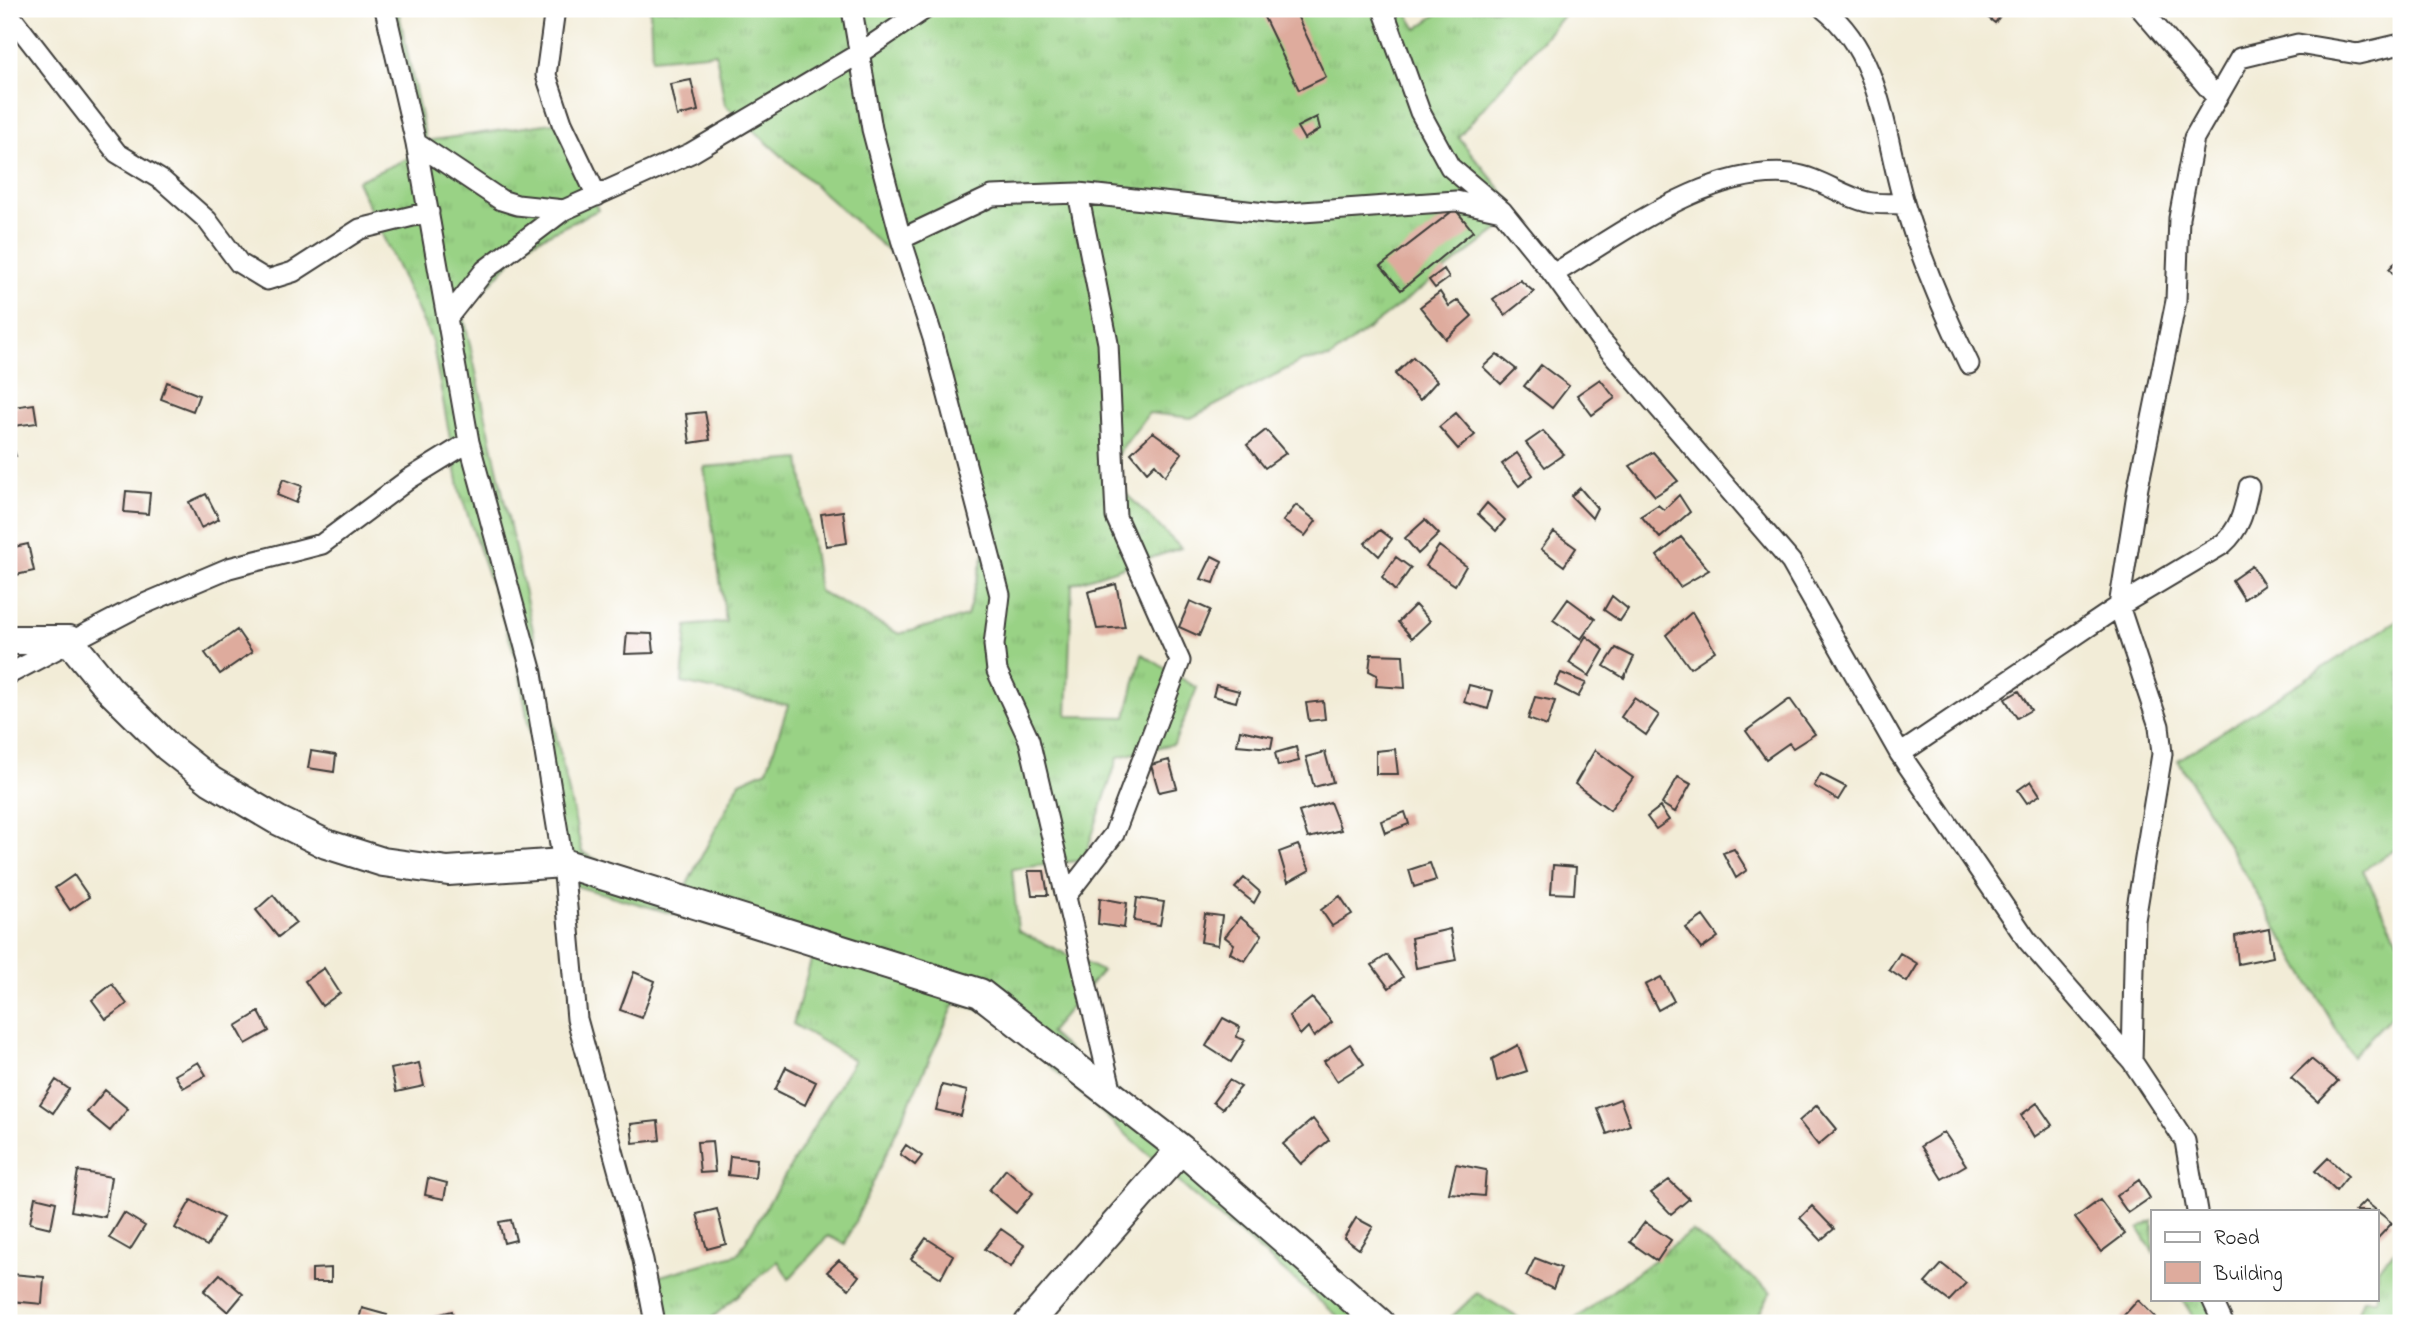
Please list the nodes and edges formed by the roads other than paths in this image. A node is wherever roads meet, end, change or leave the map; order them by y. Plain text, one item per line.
1 (386, 9) edge
2 (555, 9) edge
3 (852, 9) edge
4 (925, 9) edge
5 (1383, 9) edge
6 (1824, 9) edge
7 (2141, 9) edge
8 (9, 14) edge
9 (2401, 44) edge
10 (860, 53) junction
11 (2217, 98) junction
12 (416, 143) junction
13 (1078, 193) junction
14 (597, 196) junction
15 (1904, 204) junction
16 (565, 210) junction
17 (1502, 211) junction
18 (429, 212) junction
19 (901, 239) junction
20 (1553, 274) junction
21 (449, 317) junction
22 (1969, 364) dead end
23 (469, 442) junction
24 (2249, 487) dead end
25 (2119, 606) junction
26 (9, 640) edge
27 (69, 640) junction
28 (9, 674) edge
29 (1900, 754) junction
30 (563, 863) junction
31 (1066, 896) junction
32 (2132, 1061) junction
33 (1112, 1093) junction
34 (1181, 1149) junction
35 (2197, 1210) edge
36 (2212, 1300) edge
37 (655, 1323) edge
38 (1030, 1323) edge
39 (1380, 1323) edge
40 (2223, 1323) edge

1 - 12 street
2 - 14 street
3 - 10 street
4 - 10 street
5 - 17 street
6 - 15 street
7 - 11 street
8 - 18 street
9 - 11 street
10 - 14 street
10 - 19 street
11 - 25 street
12 - 16 street
12 - 18 street
13 - 17 street
13 - 19 street
13 - 31 street
14 - 16 street
15 - 20 street
15 - 22 street
16 - 21 street
17 - 20 street
18 - 21 street
19 - 31 street
20 - 29 street
21 - 23 street
23 - 27 street
23 - 30 street
24 - 25 street
25 - 29 street
25 - 32 street
26 - 27 street
27 - 28 street
27 - 30 street
29 - 32 street
30 - 33 street
30 - 37 street
31 - 33 street
32 - 35 street
33 - 34 street
34 - 38 street
34 - 39 street
36 - 40 street

